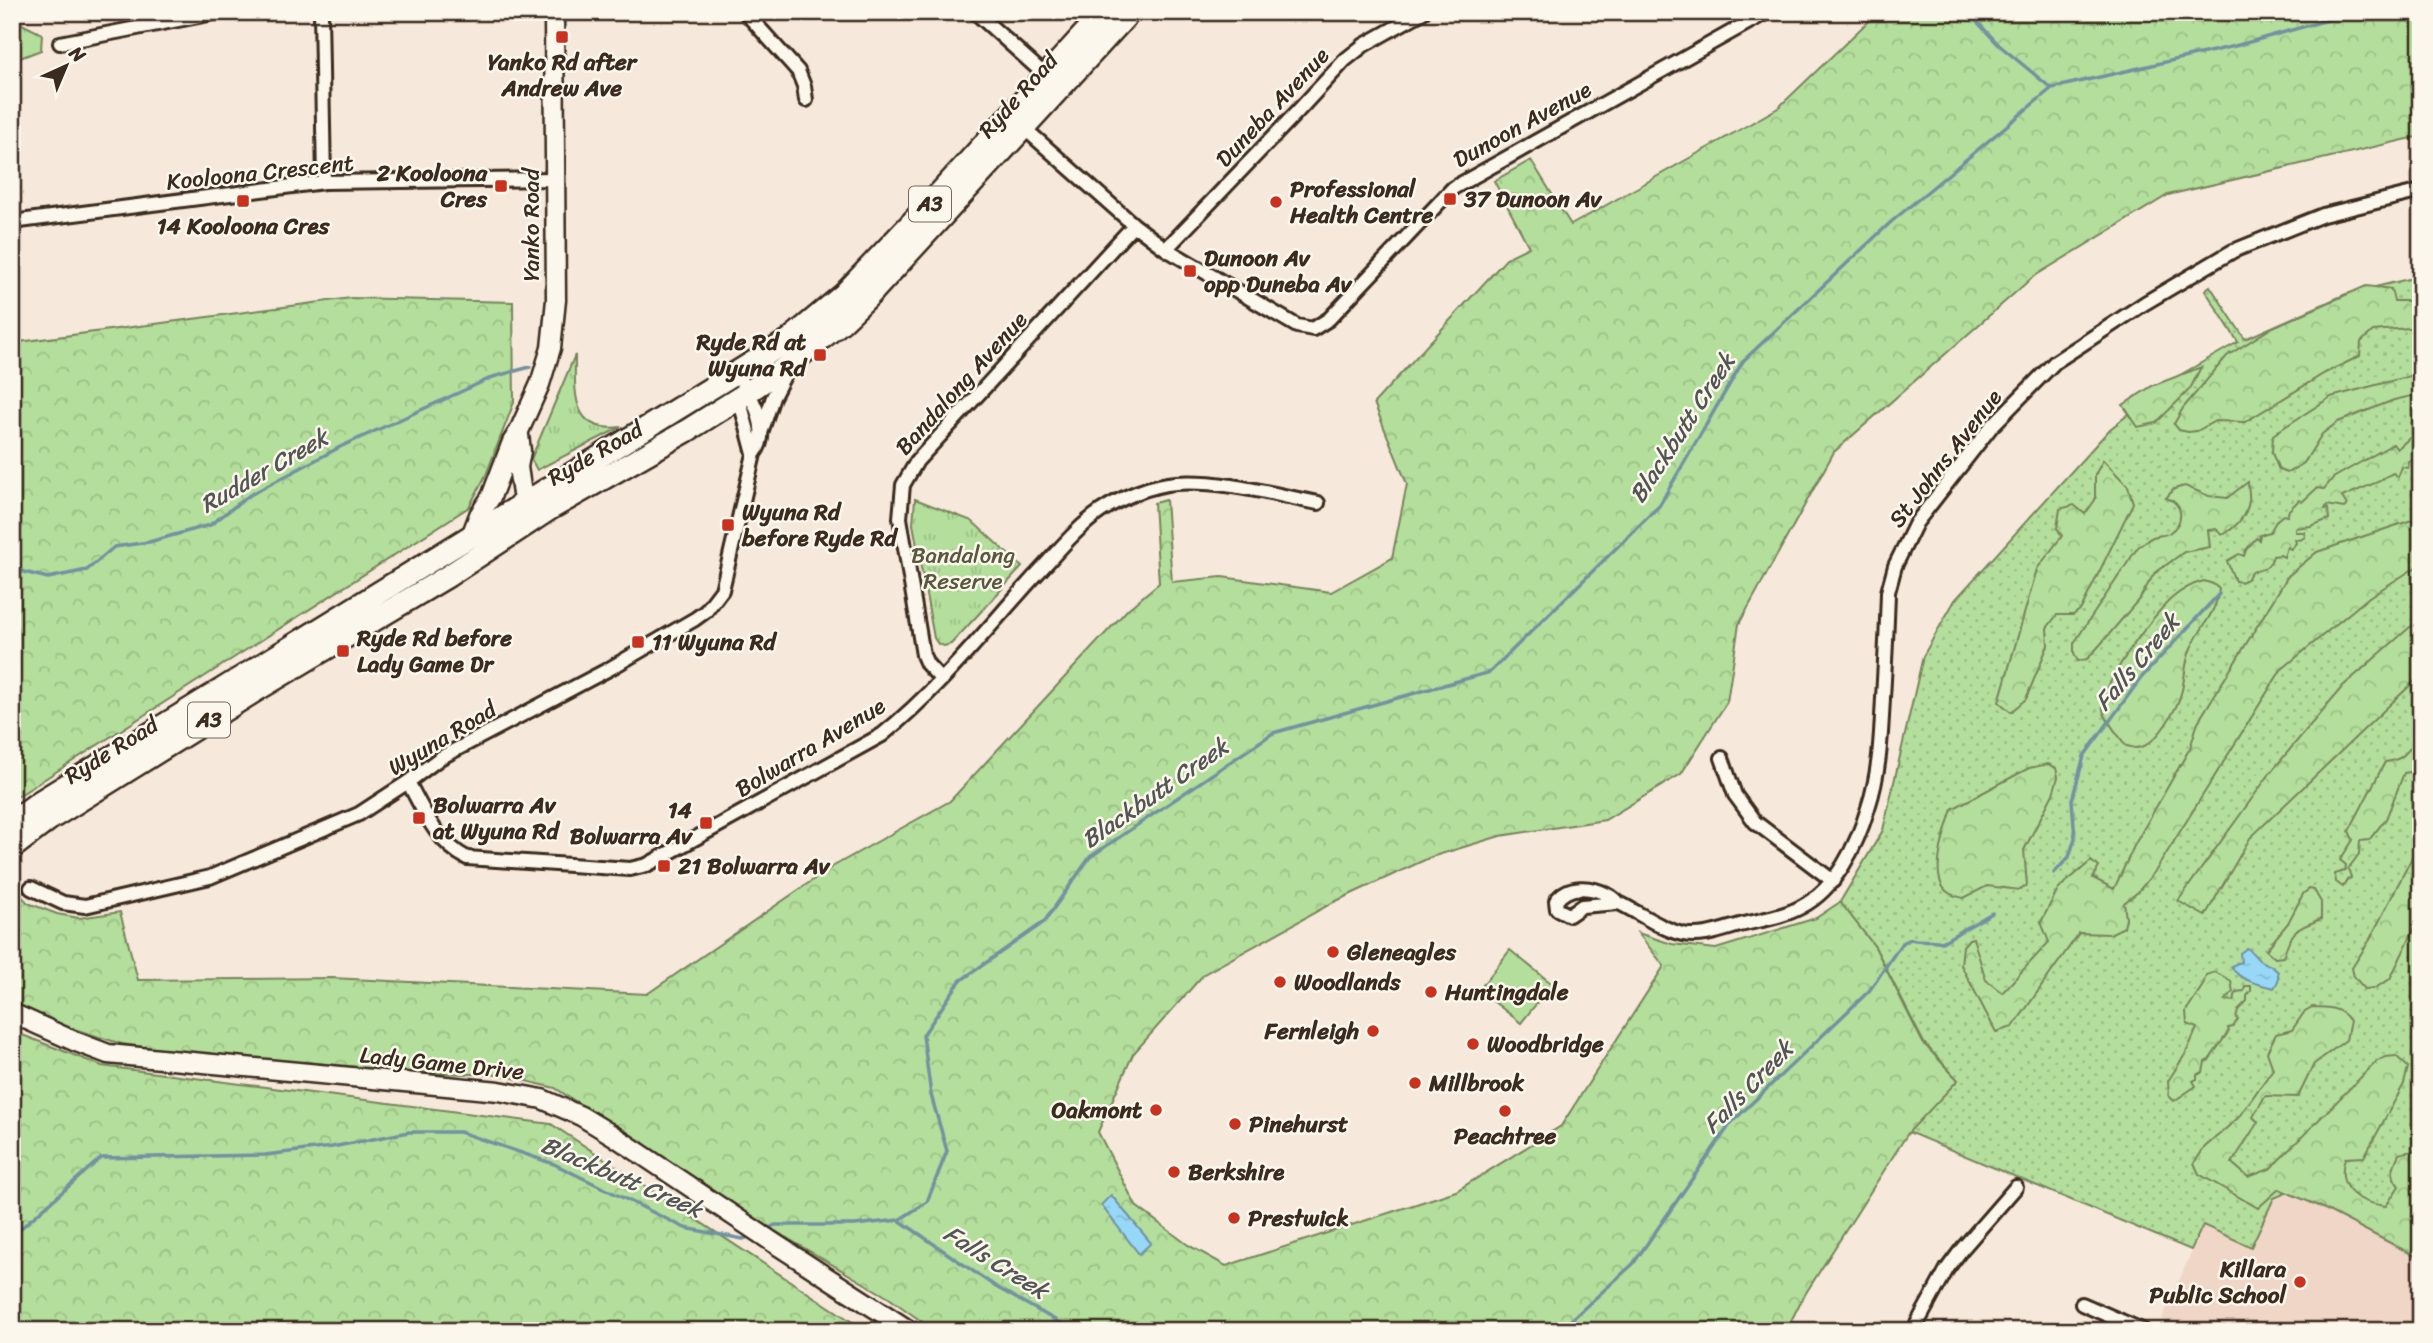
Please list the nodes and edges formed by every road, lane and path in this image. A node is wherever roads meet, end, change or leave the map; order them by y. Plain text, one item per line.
1 (219, 12) edge
2 (321, 12) edge
3 (554, 12) edge
4 (745, 12) edge
5 (975, 12) edge
6 (1104, 12) edge
7 (1130, 12) edge
8 (1423, 12) edge
9 (1767, 12) edge
10 (60, 43) dead end
11 (1045, 75) junction
12 (806, 100) dead end
13 (1024, 128) junction
14 (556, 179) junction
15 (324, 182) junction
16 (2421, 191) edge
17 (12, 222) edge
18 (1134, 225) junction
19 (1166, 249) junction
20 (790, 364) junction
21 (741, 387) junction
22 (762, 430) junction
23 (519, 432) junction
24 (754, 454) junction
25 (505, 459) junction
26 (1318, 503) dead end
27 (522, 511) junction
28 (471, 536) junction
29 (941, 678) junction
30 (1722, 758) dead end
31 (408, 782) junction
32 (12, 822) edge
33 (12, 848) edge
34 (1833, 881) junction
35 (31, 888) dead end
36 (1618, 903) dead end
37 (12, 1007) edge
38 (12, 1013) edge
39 (34, 1021) junction
40 (2016, 1187) dead end
41 (2082, 1304) dead end
42 (910, 1331) edge
43 (1913, 1331) edge
44 (2144, 1331) edge

1 - 10 street
2 - 15 street
3 - 14 main road, Yanko Road
4 - 12 street
5 - 11 street
6 - 11 highway, Ryde Road / A3
7 - 13 highway, Ryde Road / A3
8 - 19 street, Duneba Avenue
9 - 19 street, Dunoon Avenue
11 - 21 highway, Ryde Road / A3
13 - 18 street, Dunoon Avenue
13 - 20 highway, Ryde Road / A3
14 - 15 street, Kooloona Crescent
14 - 23 main road, Yanko Road
15 - 17 street, Kooloona Crescent
16 - 34 street, St Johns Avenue
18 - 19 street, Dunoon Avenue
18 - 29 street, Bandalong Avenue
20 - 21 highway, Ryde Road / A3
20 - 22 street, Wyuna Road
21 - 22 street
21 - 24 street, Wyuna Road
21 - 27 highway, Ryde Road / A3
22 - 24 street, Wyuna Road
23 - 25 main road, Yanko Road
23 - 27 main road, Yanko Road
24 - 31 street, Wyuna Road
25 - 27 main road
25 - 28 main road, Yanko Road
26 - 29 street, Bolwarra Avenue
27 - 28 highway, Ryde Road / A3
27 - 33 highway, Ryde Road / A3
28 - 32 highway, Ryde Road / A3
29 - 31 street, Bolwarra Avenue
30 - 34 street
31 - 35 street, Wyuna Road
34 - 36 street, St Johns Avenue
37 - 39 main road, Lady Game Drive
38 - 39 main road, Lady Game Drive
39 - 42 main road, Lady Game Drive
40 - 43 street
41 - 44 street

